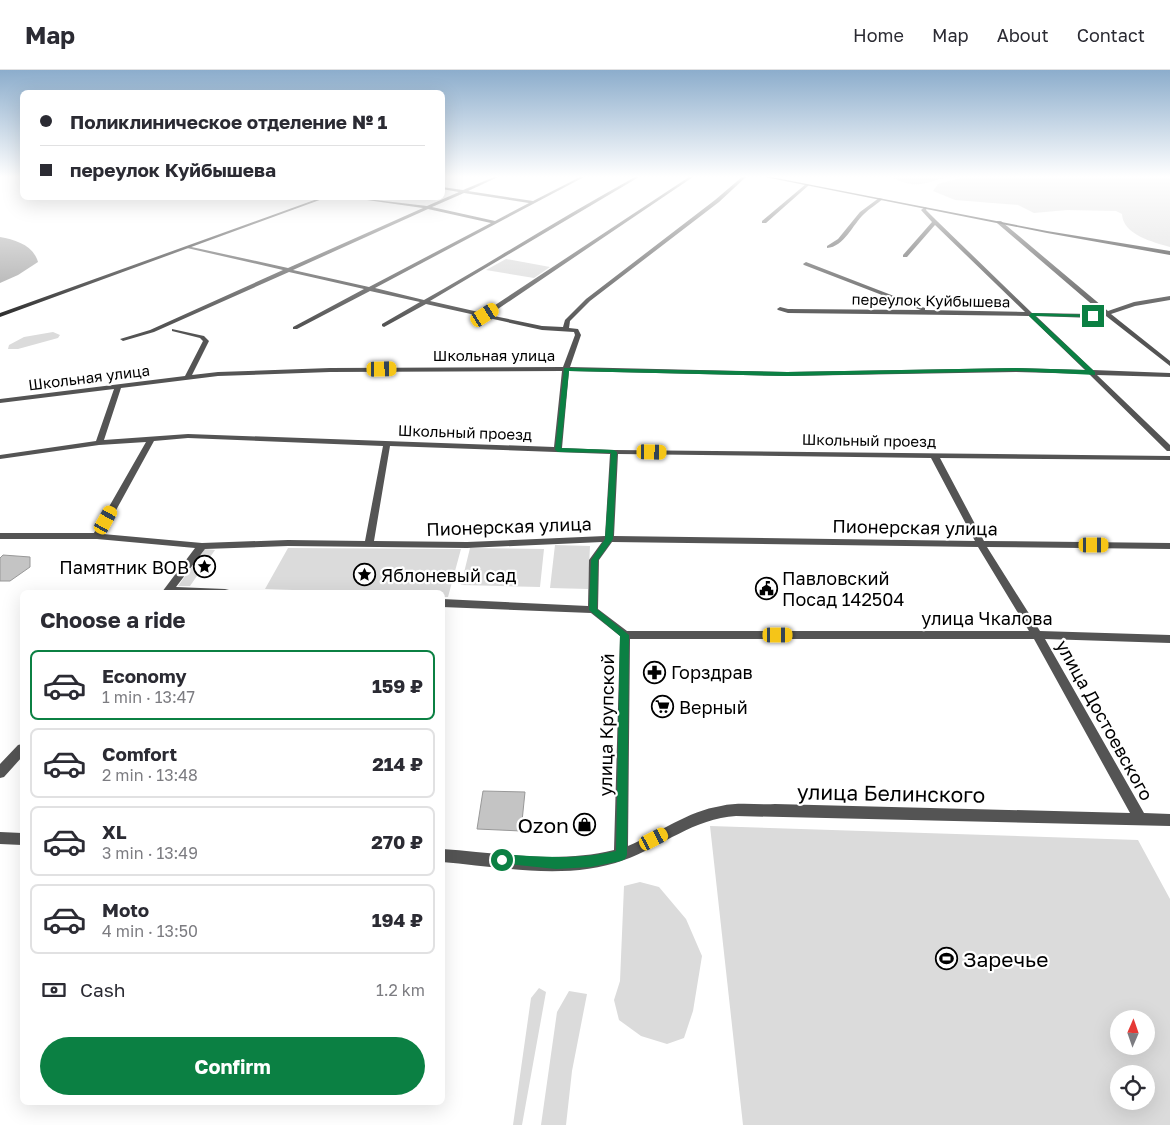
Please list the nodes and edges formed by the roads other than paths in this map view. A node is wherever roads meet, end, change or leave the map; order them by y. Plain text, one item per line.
1 (246, 226) edge
2 (382, 226) edge
3 (486, 226) edge
4 (552, 226) edge
5 (617, 226) edge
6 (684, 226) edge
7 (851, 226) edge
8 (931, 226) edge
9 (939, 226) edge
10 (1003, 226) edge
11 (1022, 226) edge
12 (189, 247) junction
13 (829, 247) dead end
14 (1170, 254) edge
15 (905, 256) dead end
16 (806, 264) dead end
17 (288, 270) junction
18 (368, 288) junction
19 (1170, 298) edge
20 (426, 301) junction
21 (780, 309) dead end
22 (944, 312) junction
23 (1031, 314) junction
24 (1106, 314) junction
25 (0, 315) edge
26 (485, 315) junction
27 (384, 325) dead end
28 (295, 328) dead end
29 (566, 328) junction
30 (174, 330) dead end
31 (123, 339) dead end
32 (1170, 364) edge
33 (566, 369) junction
34 (1093, 374) junction
35 (1170, 375) edge
36 (188, 378) junction
37 (118, 388) junction
38 (0, 401) edge
39 (151, 439) junction
40 (99, 443) junction
41 (387, 443) junction
42 (1170, 449) edge
43 (558, 450) junction
44 (614, 452) junction
45 (934, 455) junction
46 (0, 457) edge
47 (1170, 458) edge
48 (0, 536) edge
49 (97, 536) junction
50 (609, 539) junction
51 (369, 544) junction
52 (981, 544) junction
53 (202, 546) junction
54 (1170, 546) edge
55 (169, 590) edge
56 (445, 603) edge
57 (593, 610) junction
58 (625, 635) junction
59 (1037, 635) junction
60 (1170, 639) edge
61 (20, 751) edge
62 (0, 773) edge
63 (1140, 819) junction
64 (1170, 820) edge
65 (0, 838) edge
66 (20, 839) edge
67 (445, 855) edge
68 (621, 855) junction

1 - 12 street
2 - 17 street
3 - 18 street
4 - 20 street
5 - 26 street
6 - 29 street
7 - 13 street
8 - 15 street
9 - 23 street
10 - 24 street
11 - 14 street
12 - 17 street
12 - 25 street
16 - 22 street
17 - 18 street
17 - 31 street
18 - 20 street
18 - 28 street
19 - 24 street, переулок Куйбышева
20 - 26 street
20 - 27 street
21 - 22 street, переулок Куйбышева
22 - 23 street, переулок Куйбышева
23 - 24 street, переулок Куйбышева
23 - 34 street
24 - 32 street
26 - 29 street
29 - 33 street
30 - 36 street
33 - 34 street, Школьная улица
33 - 36 street, Школьная улица
33 - 43 street
34 - 35 street, Школьная улица
34 - 42 street
36 - 37 street, Школьная улица
37 - 38 street, Школьная улица
37 - 40 street
39 - 40 street, Школьный проезд
39 - 41 street, Школьный проезд
39 - 49 street
40 - 46 street, Школьный проезд
41 - 43 street, Школьный проезд
41 - 51 street
43 - 44 street, Школьный проезд
44 - 45 street, Школьный проезд
44 - 50 street
45 - 47 street, Школьный проезд
45 - 52 street, улица Достоевского
48 - 49 street, Пионерская улица
49 - 53 street, Пионерская улица
50 - 51 street, Пионерская улица
50 - 52 street, Пионерская улица
50 - 57 street
51 - 53 street, Пионерская улица
52 - 54 street, Пионерская улица
52 - 59 street, улица Достоевского
53 - 55 street
56 - 57 street
57 - 58 street, улица Крупской
58 - 59 street, улица Чкалова
58 - 68 street, улица Крупской
59 - 60 street, улица Чкалова
59 - 63 street, улица Достоевского
61 - 62 street
63 - 64 street, улица Белинского
63 - 68 street, улица Белинского
65 - 66 street
67 - 68 street, улица Белинского

